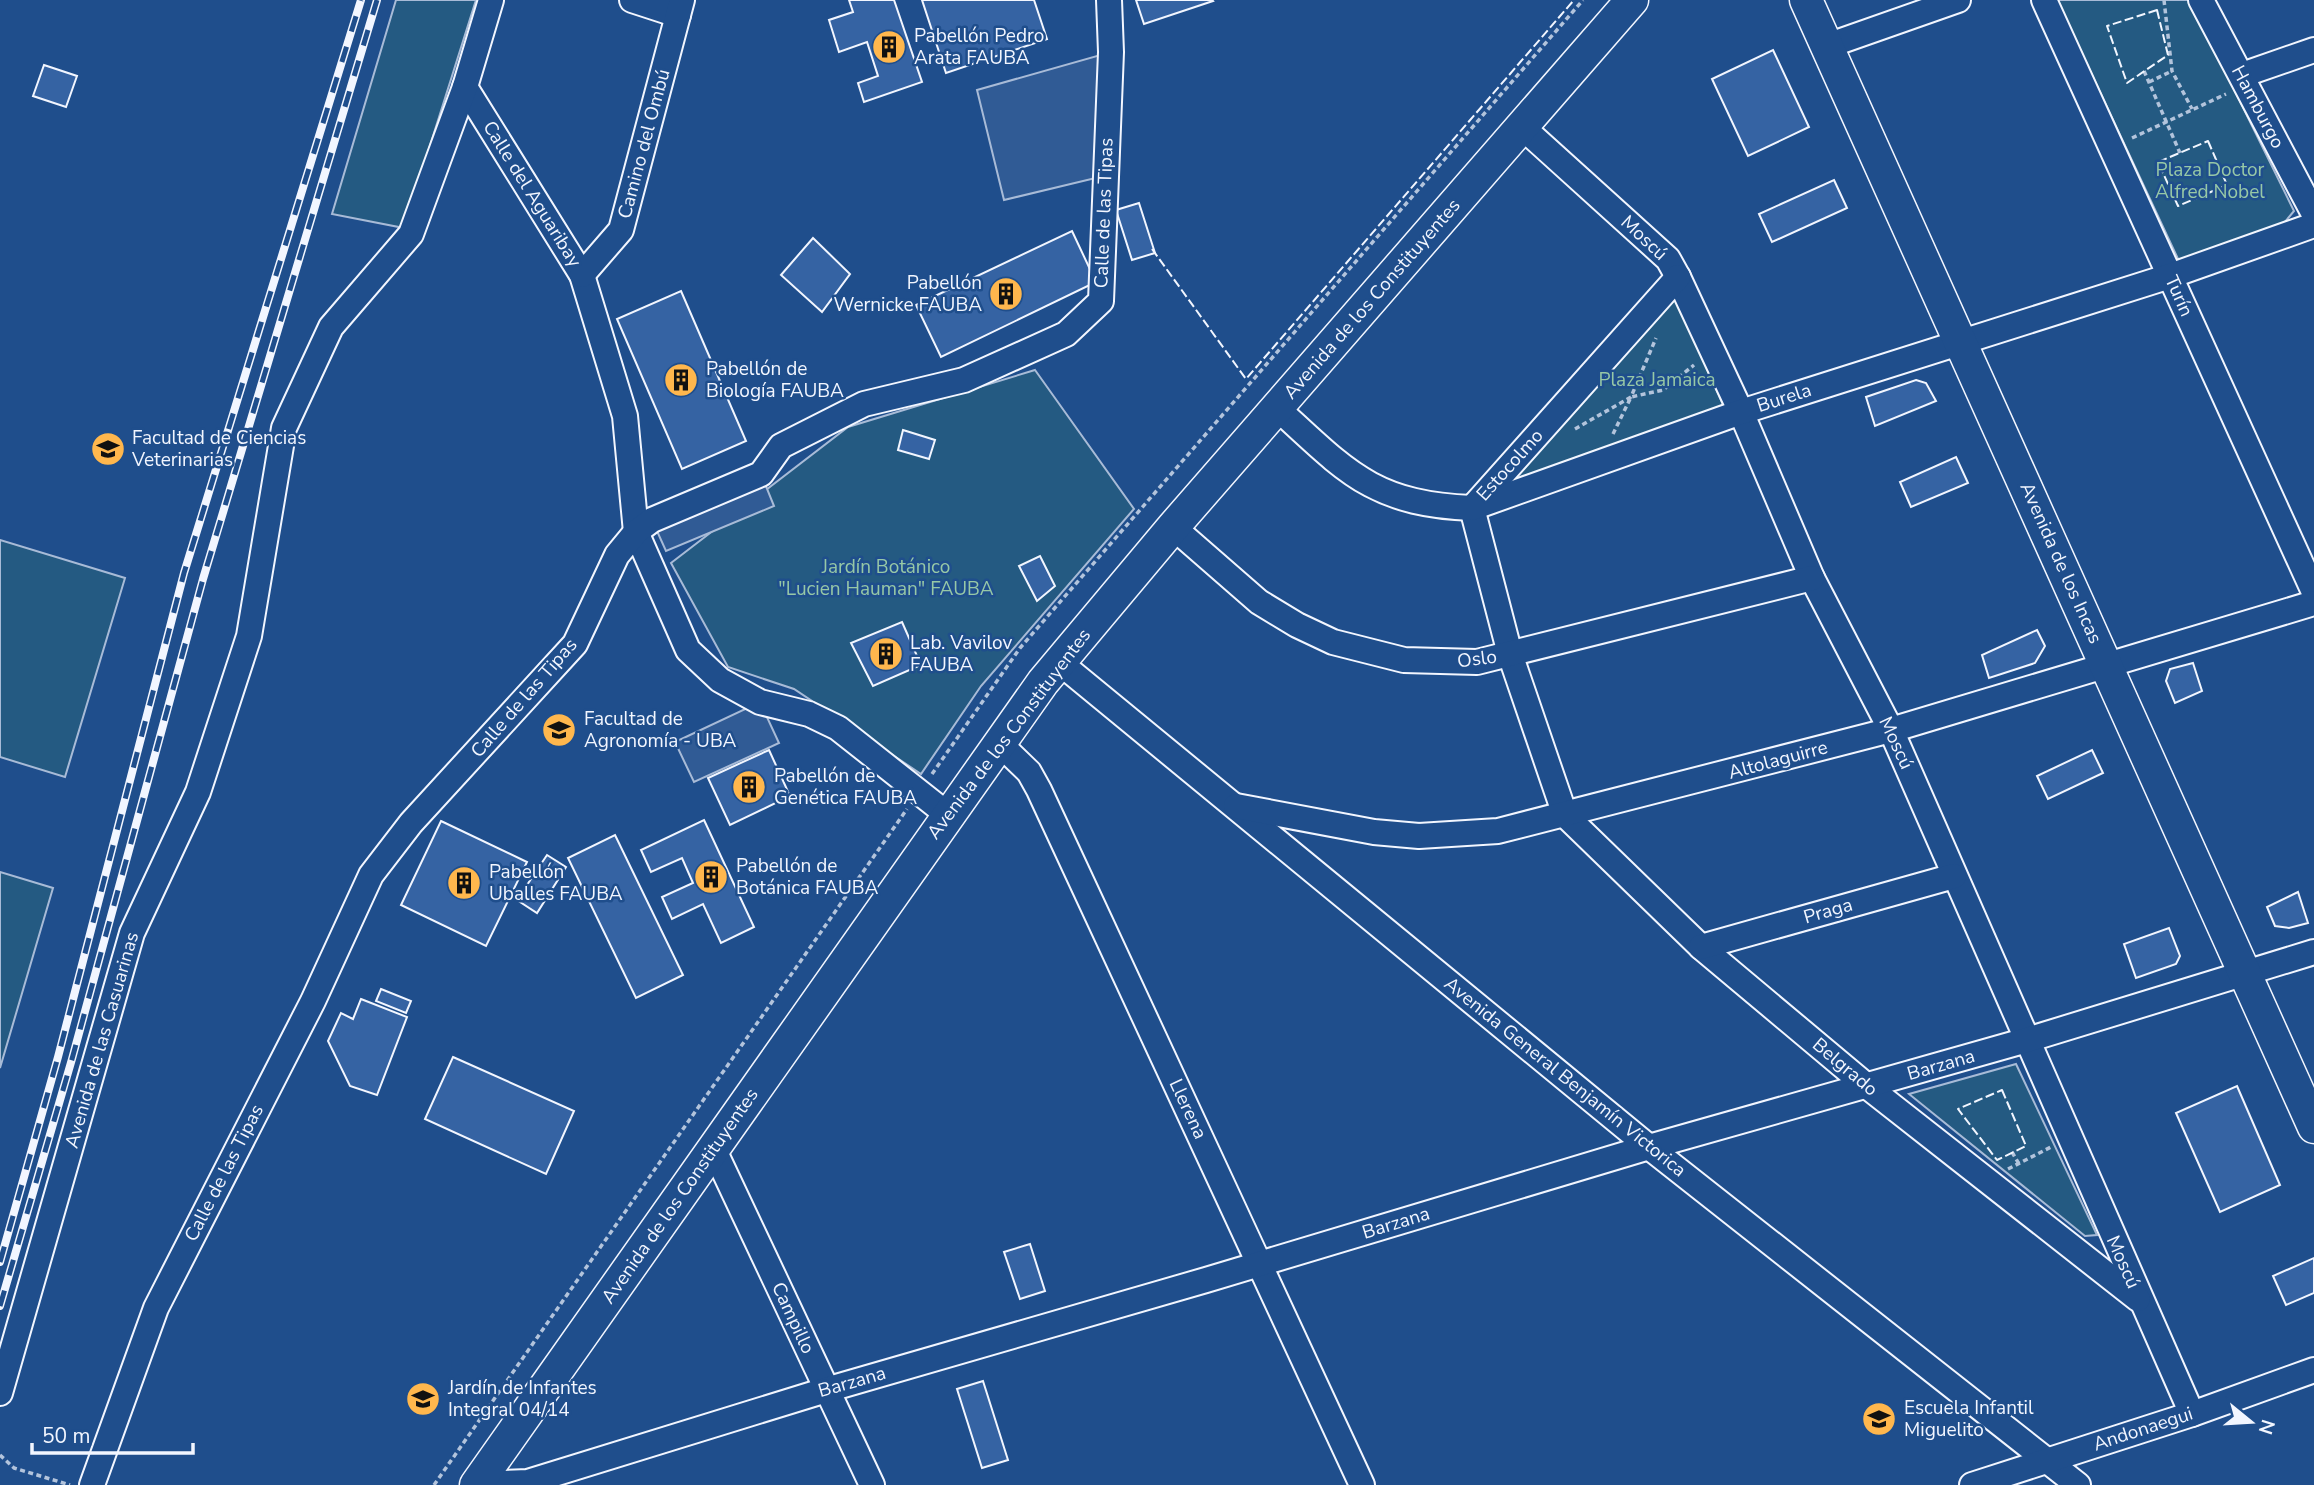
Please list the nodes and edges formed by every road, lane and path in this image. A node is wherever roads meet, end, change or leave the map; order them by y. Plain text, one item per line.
1 (491, 0) edge
2 (632, 0) edge
3 (1109, 0) edge
4 (1631, 0) edge
5 (1806, 0) edge
6 (1958, 0) edge
7 (2044, 0) edge
8 (2164, 0) edge
9 (2201, 0) edge
10 (680, 8) edge
11 (1827, 46) junction
12 (2314, 50) edge
13 (2144, 71) dead end
14 (2172, 71) junction
15 (2245, 80) junction
16 (2149, 83) junction
17 (465, 87) junction
18 (2192, 109) junction
19 (2166, 120) junction
20 (1521, 126) junction
21 (2113, 147) junction
22 (2179, 153) dead end
23 (2314, 214) edge
24 (2314, 225) edge
25 (582, 275) junction
26 (1678, 276) junction
27 (2170, 276) junction
28 (1961, 342) junction
29 (1713, 348) junction
30 (1278, 408) junction
31 (1741, 412) junction
32 (1600, 462) junction
33 (1472, 508) junction
34 (1173, 527) junction
35 (636, 532) junction
36 (1812, 578) junction
37 (2314, 592) edge
38 (2314, 603) edge
39 (1510, 654) junction
40 (1059, 662) junction
41 (2106, 663) junction
42 (1891, 730) junction
43 (999, 743) junction
44 (1232, 805) junction
45 (948, 814) junction
46 (1565, 815) junction
47 (1954, 876) junction
48 (1701, 947) junction
49 (2314, 952) edge
50 (2245, 972) junction
51 (2027, 1040) junction
52 (1868, 1087) junction
53 (2314, 1127) edge
54 (2068, 1138) junction
55 (1649, 1147) junction
56 (714, 1150) junction
57 (2012, 1152) dead end
58 (2019, 1164) junction
59 (1987, 1180) junction
60 (1260, 1263) junction
61 (2141, 1301) junction
62 (2314, 1370) edge
63 (826, 1390) junction
64 (0, 1393) edge
65 (2192, 1414) junction
66 (0, 1455) edge
67 (2047, 1460) junction
68 (476, 1484) edge
69 (1977, 1484) edge
70 (70, 1485) edge
71 (92, 1485) edge
72 (872, 1485) edge
73 (1362, 1485) edge
74 (2078, 1485) edge

1 - 17 street, Avenida de las Casuarinas
2 - 10 street
3 - 35 street, Calle de las Tipas
4 - 20 main road, Avenida de los Constituyentes
5 - 11 main road, Avenida de los Incas
6 - 11 street
7 - 21 street, Turín
8 - 14 path
9 - 15 street, Hamburgo
10 - 25 street, Camino del Ombú
11 - 28 main road, Avenida de los Incas
12 - 15 street
13 - 16 path
14 - 16 path
14 - 18 path
15 - 18 path
15 - 23 street, Hamburgo
16 - 19 path
17 - 25 street, Calle del Aguaribay
17 - 64 street, Avenida de las Casuarinas
18 - 19 path
19 - 21 path
19 - 22 path
20 - 26 street, Moscú
20 - 30 main road, Avenida de los Constituyentes
21 - 27 street, Turín
24 - 27 street, Burela
25 - 35 street, Calle del Aguaribay
26 - 29 street, Moscú
26 - 33 street, Estocolmo
27 - 28 street, Burela
27 - 37 street, Turín
28 - 31 street, Burela
28 - 41 main road, Avenida de los Incas
29 - 31 street, Moscú
29 - 32 path
30 - 33 street, Burela
30 - 34 main road, Avenida de los Constituyentes
31 - 32 street, Burela
31 - 36 street, Moscú
32 - 33 street, Burela
33 - 39 street, Estocolmo
34 - 39 street, Oslo
34 - 40 main road, Avenida de los Constituyentes
35 - 45 street, Calle del Aguaribay
35 - 71 street, Calle de las Tipas
36 - 39 street, Oslo
36 - 42 street, Moscú
38 - 41 street, Altolaguirre
39 - 46 street, Estocolmo
40 - 43 main road, Avenida de los Constituyentes
40 - 44 street, Avenida General Benjamín Victorica
41 - 42 street, Altolaguirre
41 - 50 main road, Avenida de los Incas
42 - 46 street, Altolaguirre
42 - 47 street, Moscú
43 - 45 main road, Avenida de los Constituyentes
43 - 60 street, Llerena
44 - 46 street, Altolaguirre
44 - 55 street, Avenida General Benjamín Victorica
45 - 56 main road, Avenida de los Constituyentes
46 - 48 street, Belgrado
47 - 48 street, Praga
47 - 51 street, Moscú
48 - 52 street, Belgrado
49 - 50 street, Barzana
50 - 51 street, Barzana
50 - 53 main road, Avenida de los Incas
51 - 52 street, Barzana
51 - 54 street, Moscú
52 - 55 street, Barzana
52 - 59 street, Belgrado
54 - 58 path
54 - 61 street, Moscú
55 - 60 street, Barzana
55 - 67 street, Avenida General Benjamín Victorica
56 - 63 street, Campillo
56 - 68 main road, Avenida de los Constituyentes
57 - 58 path
58 - 59 path
59 - 61 street, Belgrado
60 - 63 street, Barzana
60 - 73 street, Llerena
61 - 65 street, Moscú
62 - 65 street, Andonaegui
63 - 68 street, Barzana
63 - 72 street, Campillo
65 - 67 street, Andonaegui
66 - 70 path
67 - 69 street, Andonaegui
67 - 74 street, Avenida General Benjamín Victorica

